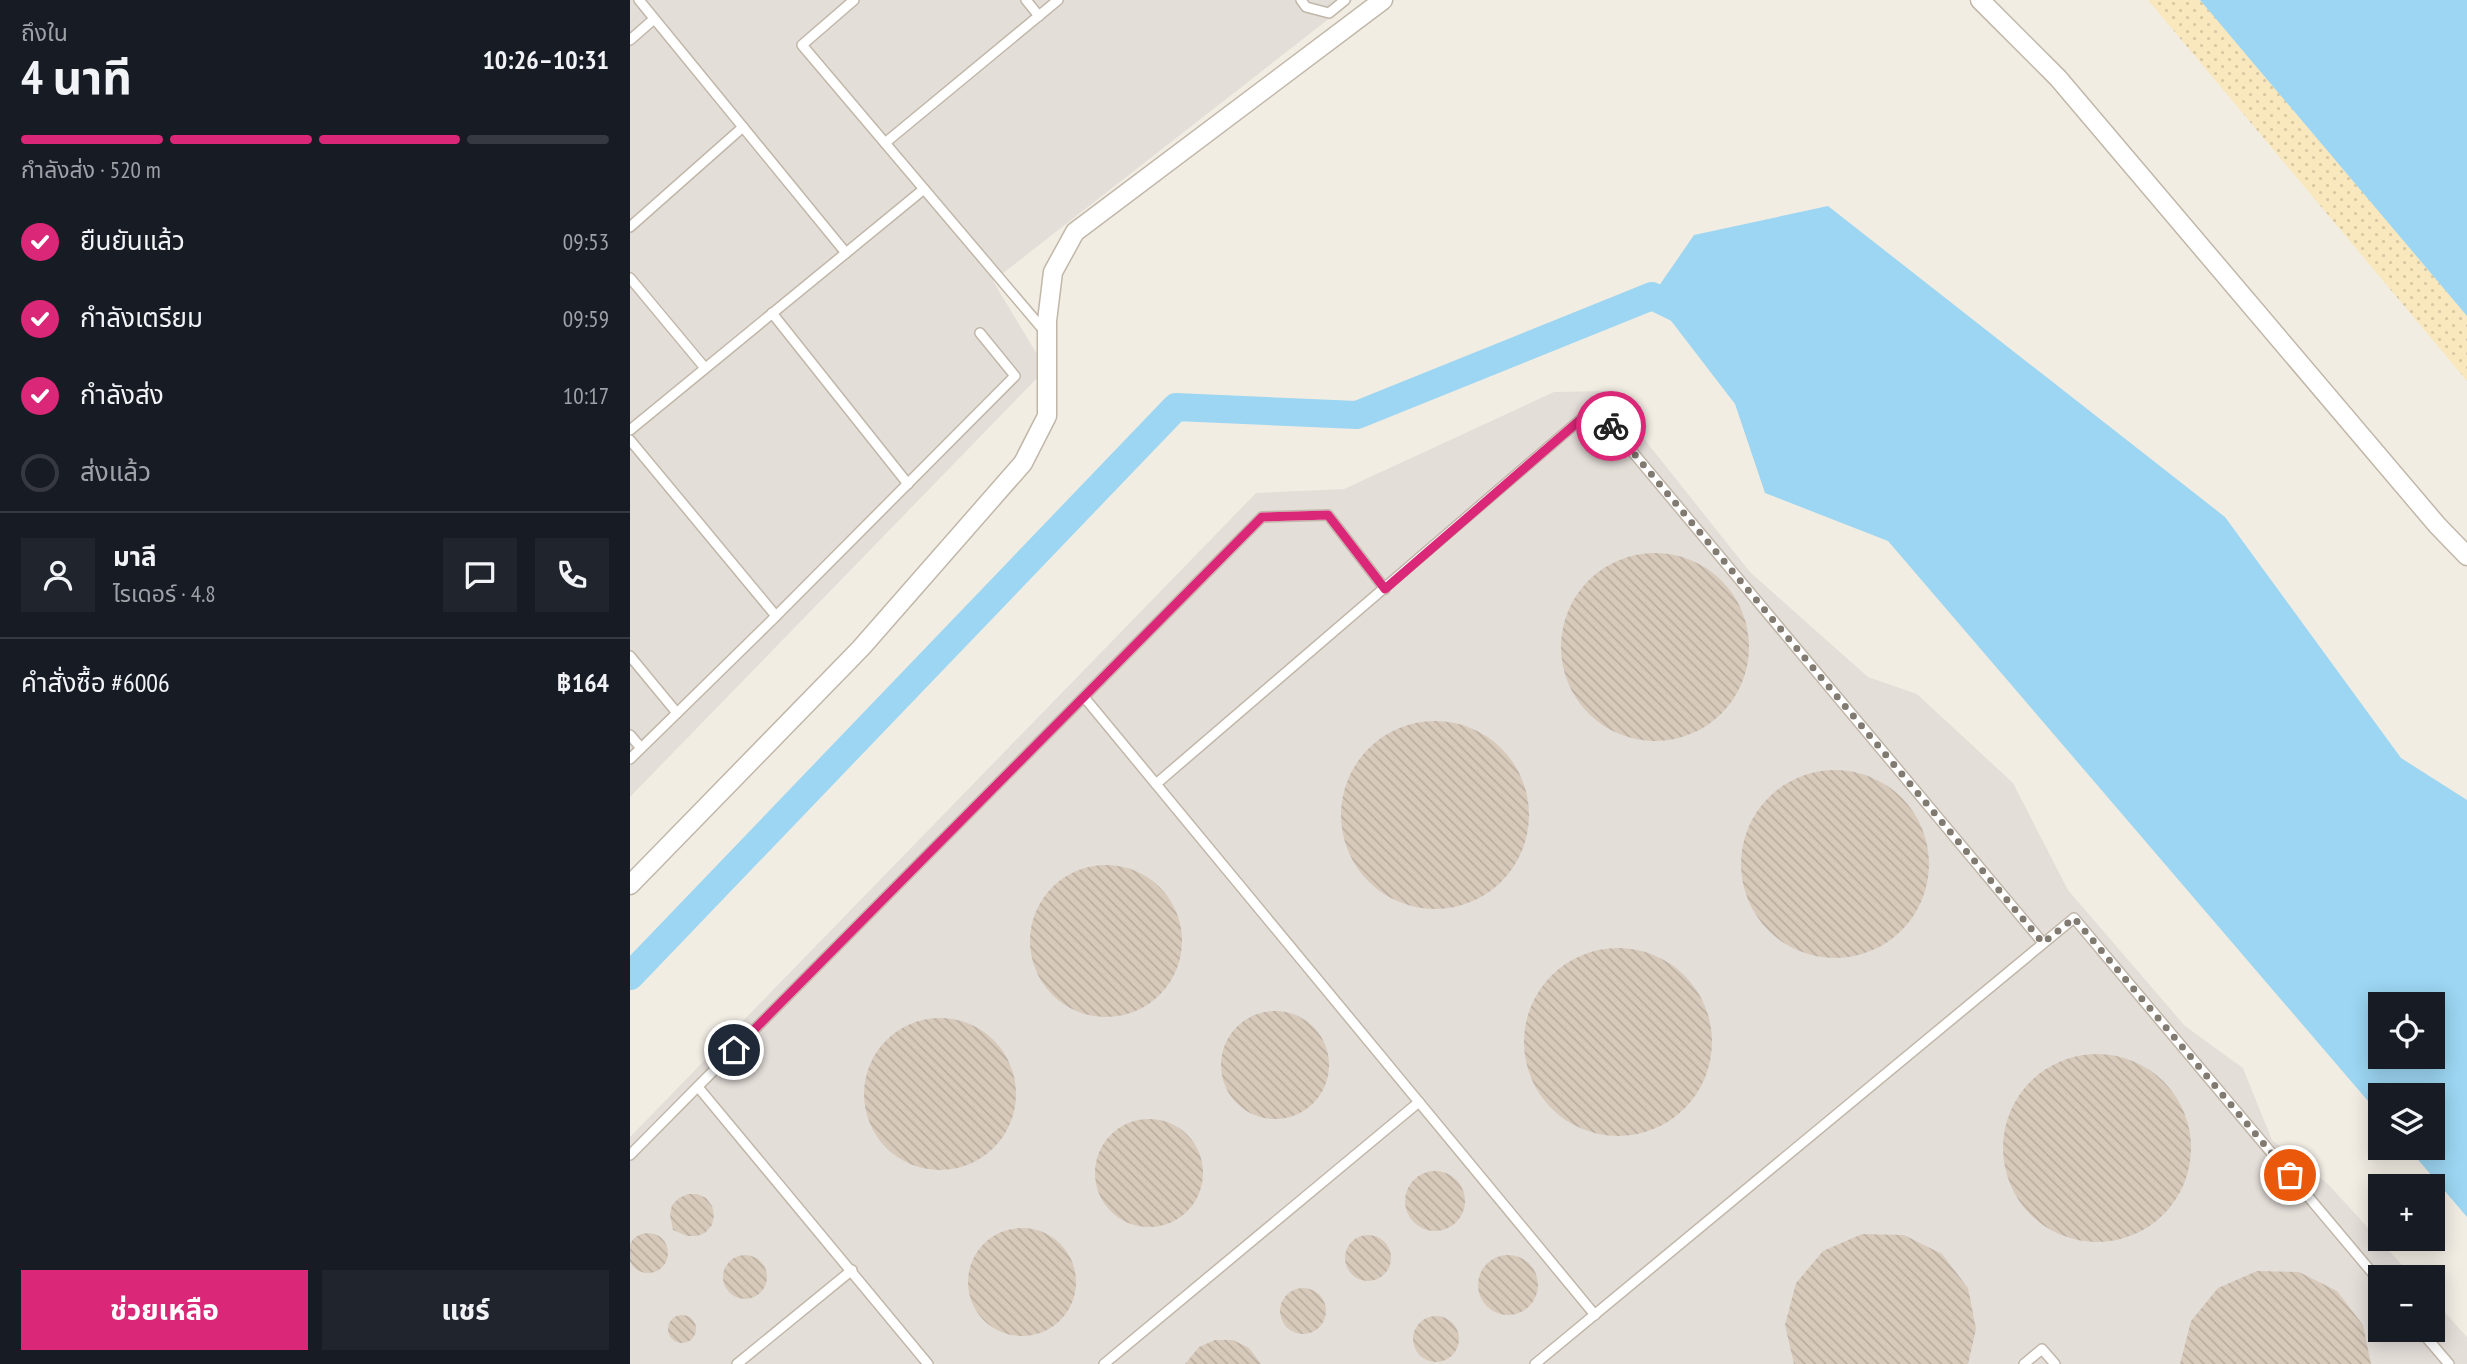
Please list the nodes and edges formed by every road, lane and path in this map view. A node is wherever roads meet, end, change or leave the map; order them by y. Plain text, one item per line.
1 (639, 0) edge
2 (853, 0) edge
3 (1026, 0) edge
4 (1058, 0) edge
5 (1301, 0) edge
6 (1345, 0) edge
7 (1383, 0) edge
8 (1980, 0) edge
9 (1039, 16) junction
10 (654, 19) junction
11 (630, 40) edge
12 (743, 127) junction
13 (885, 143) junction
14 (924, 189) junction
15 (630, 227) edge
16 (846, 253) junction
17 (630, 278) edge
18 (772, 313) junction
19 (980, 333) dead end
20 (1047, 334) junction
21 (705, 368) junction
22 (630, 430) edge
23 (630, 440) edge
24 (908, 484) junction
25 (2467, 556) edge
26 (1385, 589) junction
27 (776, 616) junction
28 (630, 656) edge
29 (1084, 697) junction
30 (677, 713) junction
31 (630, 735) edge
32 (641, 748) junction
33 (630, 759) edge
34 (1156, 784) junction
35 (630, 885) edge
36 (2043, 943) junction
37 (698, 1087) junction
38 (1419, 1102) junction
39 (630, 1155) edge
40 (2368, 1268) edge
41 (852, 1270) junction
42 (1595, 1315) junction
43 (2430, 1342) edge
44 (737, 1364) edge
45 (928, 1364) edge
46 (1104, 1364) edge
47 (1535, 1364) edge
48 (2024, 1364) edge
49 (2055, 1364) edge
50 (2449, 1364) edge

1 - 10 lane
2 - 13 lane
3 - 9 lane
4 - 9 lane
5 - 6 lane
7 - 20 street
8 - 25 street
9 - 13 lane
10 - 11 lane
10 - 12 lane
12 - 15 lane
12 - 16 lane
13 - 14 lane
14 - 16 lane
14 - 20 lane
16 - 18 lane
17 - 21 lane
18 - 21 lane
18 - 24 lane
19 - 24 lane
20 - 35 street
21 - 22 lane
23 - 27 lane
24 - 27 lane
26 - 29 lane
26 - 34 lane
26 - 36 lane
27 - 30 lane
28 - 30 lane
29 - 34 lane
29 - 37 lane
30 - 32 lane
31 - 32 lane
32 - 33 lane
34 - 38 lane
36 - 40 lane
36 - 42 lane
37 - 39 lane
37 - 41 lane
38 - 42 lane
38 - 46 lane
41 - 44 lane
41 - 45 lane
42 - 47 lane
43 - 50 lane
48 - 49 lane

